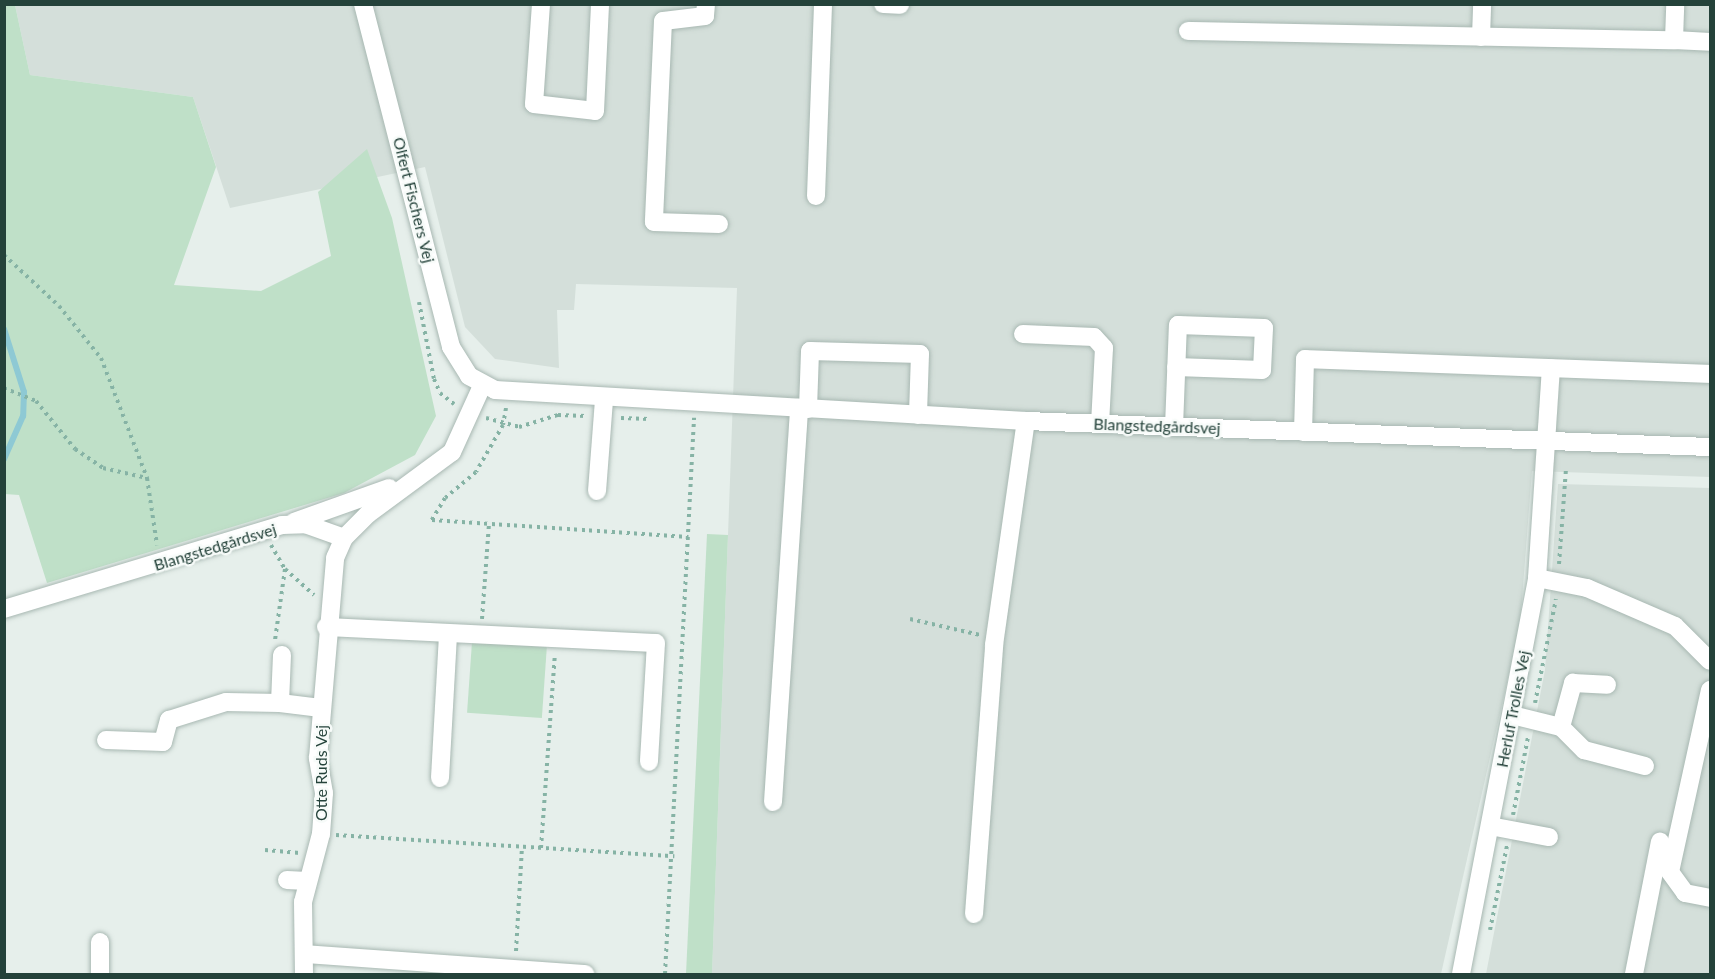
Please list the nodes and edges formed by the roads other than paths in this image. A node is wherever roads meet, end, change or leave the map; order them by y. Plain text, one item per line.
1 (363, 4) edge
2 (541, 4) edge
3 (600, 4) edge
4 (706, 4) edge
5 (823, 4) edge
6 (884, 4) edge
7 (1482, 4) edge
8 (1675, 4) edge
9 (900, 5) edge
10 (1188, 31) dead end
11 (1481, 37) junction
12 (1674, 40) junction
13 (1710, 42) edge
14 (816, 196) dead end
15 (719, 224) dead end
16 (1023, 333) dead end
17 (1176, 367) junction
18 (1551, 368) junction
19 (1710, 374) edge
20 (482, 386) junction
21 (604, 408) junction
22 (804, 409) junction
23 (918, 415) junction
24 (1026, 421) junction
25 (1100, 424) junction
26 (1174, 427) junction
27 (1303, 432) junction
28 (1548, 442) junction
29 (1710, 447) edge
30 (419, 475) junction
31 (597, 491) dead end
32 (273, 528) junction
33 (344, 538) junction
34 (1537, 578) junction
35 (4, 609) edge
36 (326, 627) junction
37 (448, 633) junction
38 (282, 655) road end
39 (1710, 661) edge
40 (1607, 685) dead end
41 (1710, 690) edge
42 (280, 703) junction
43 (321, 708) junction
44 (1512, 715) junction
45 (1561, 727) junction
46 (106, 740) dead end
47 (649, 762) dead end
48 (1645, 766) dead end
49 (440, 778) dead end
50 (773, 802) dead end
51 (1490, 826) junction
52 (1549, 837) dead end
53 (1660, 842) dead end
54 (287, 880) dead end
55 (307, 882) junction
56 (1710, 898) edge
57 (974, 914) dead end
58 (100, 942) dead end
59 (305, 954) junction
60 (427, 970) edge
61 (100, 975) edge
62 (304, 975) edge
63 (585, 975) edge
64 (1461, 975) edge
65 (1634, 975) edge

1 - 20 street, Olfert Fischers Vej
2 - 3 street
4 - 15 street
5 - 14 street
6 - 9 street
7 - 11 street
8 - 12 street
10 - 11 street
11 - 12 street
12 - 13 street
16 - 25 street
17 - 17 street
17 - 26 street
18 - 19 street
18 - 27 street
18 - 28 street, Herluf Trolles Vej
20 - 21 street, Blangstedgårdsvej
20 - 30 street
21 - 22 street, Blangstedgårdsvej
21 - 31 street
22 - 23 street, Blangstedgårdsvej
22 - 23 street
22 - 50 street
23 - 24 street, Blangstedgårdsvej
24 - 25 street, Blangstedgårdsvej
24 - 57 street
25 - 26 street, Blangstedgårdsvej
26 - 27 street, Blangstedgårdsvej
27 - 28 street, Blangstedgårdsvej
28 - 29 street, Blangstedgårdsvej
28 - 34 street, Herluf Trolles Vej
30 - 32 street
30 - 33 street
32 - 33 street, Blangstedgårdsvej
32 - 35 street, Blangstedgårdsvej
33 - 36 street, Otte Ruds Vej
34 - 39 street
34 - 44 street, Herluf Trolles Vej
36 - 37 street
36 - 43 street, Otte Ruds Vej
37 - 47 street
37 - 49 street
38 - 42 street
40 - 45 street
41 - 56 street
42 - 43 street
42 - 46 street
43 - 55 street, Otte Ruds Vej
44 - 45 street
44 - 51 street, Herluf Trolles Vej
45 - 48 street
51 - 52 street
51 - 64 street, Herluf Trolles Vej
53 - 65 street
54 - 55 street
55 - 59 street, Otte Ruds Vej
58 - 61 street
59 - 60 street
59 - 62 street, Otte Ruds Vej
60 - 63 street

